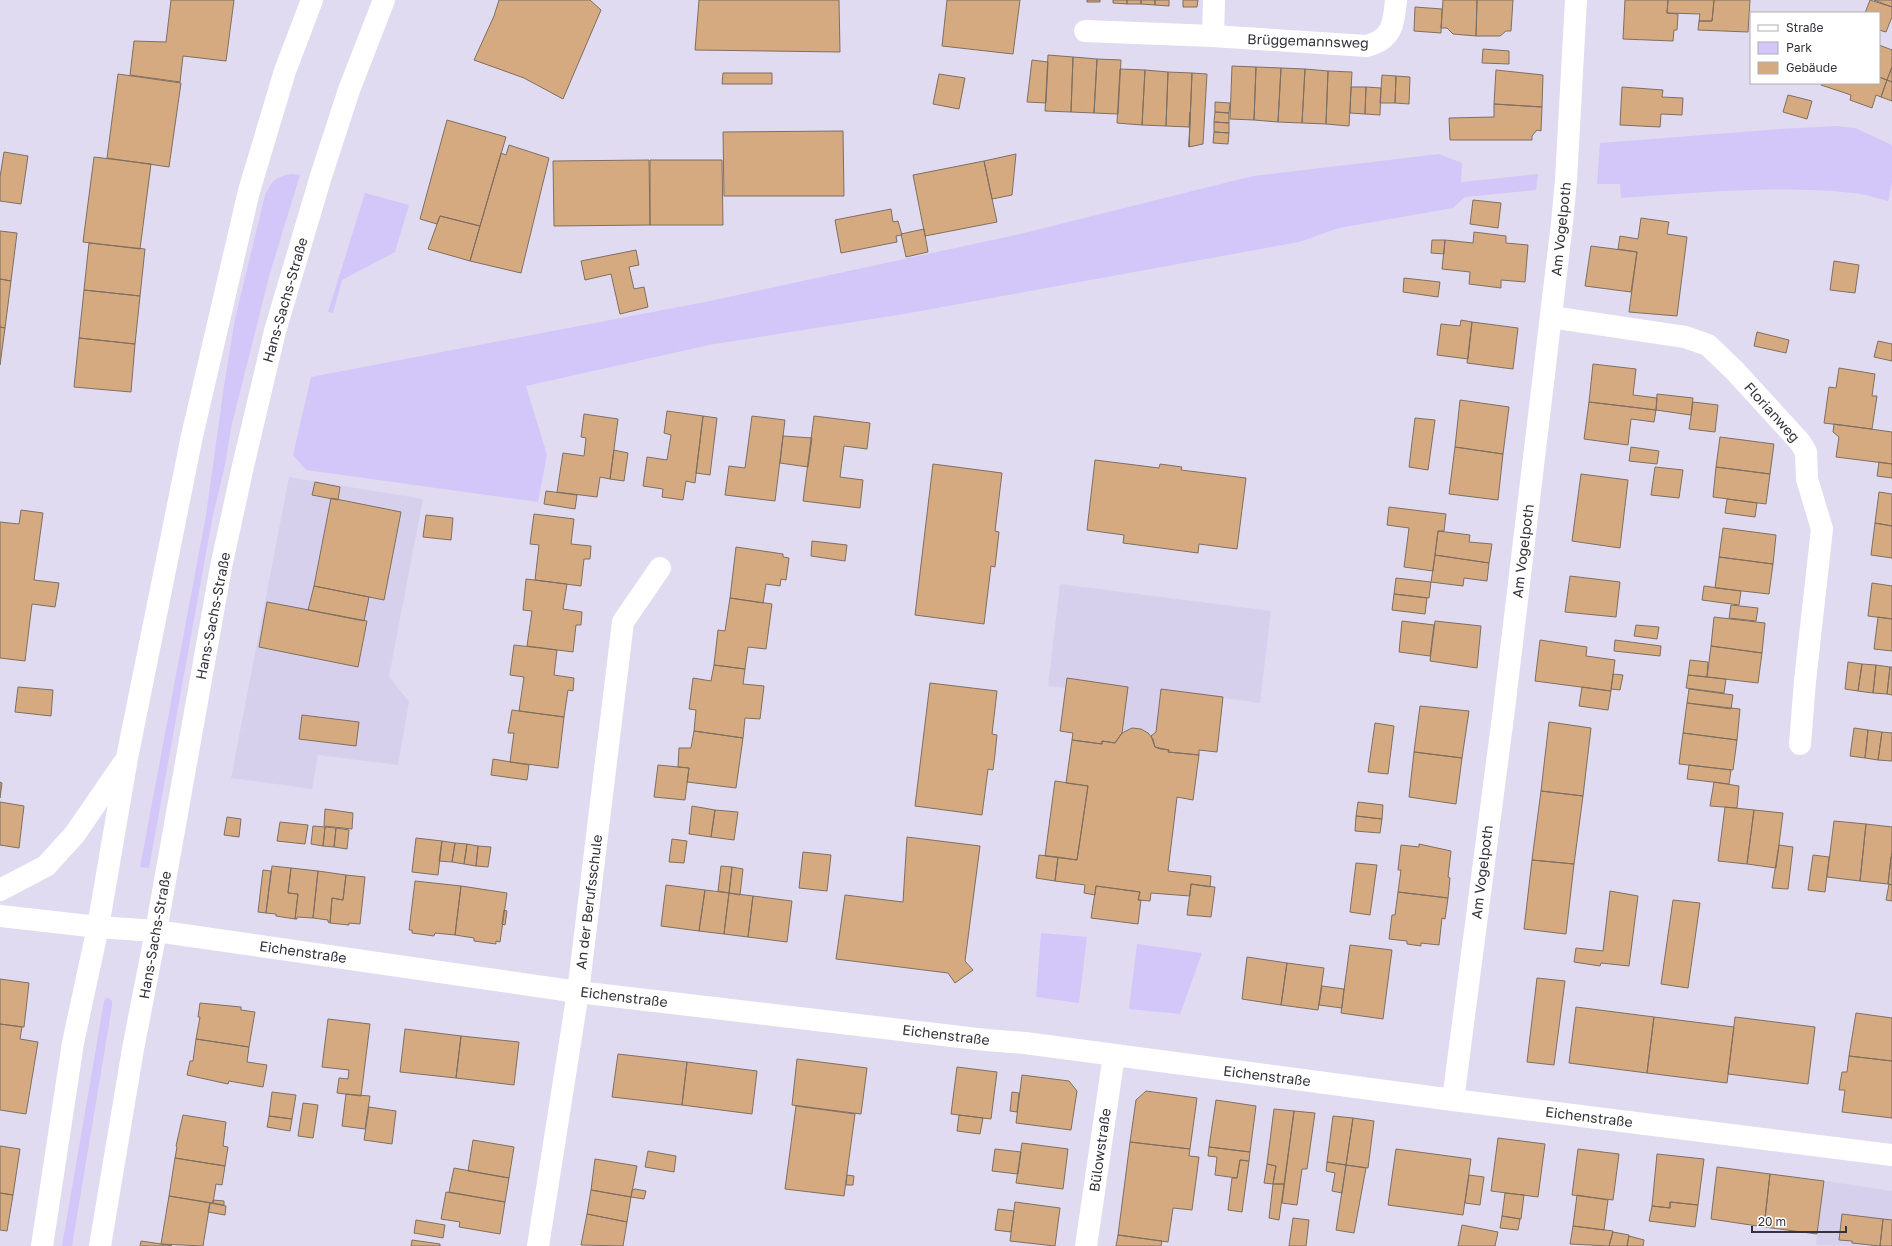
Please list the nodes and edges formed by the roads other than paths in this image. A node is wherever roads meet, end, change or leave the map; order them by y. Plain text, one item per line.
1 (312, 0) edge
2 (384, 0) edge
3 (1214, 0) edge
4 (1396, 0) edge
5 (1576, 0) edge
6 (1085, 31) dead end
7 (1213, 36) junction
8 (1551, 317) junction
9 (660, 568) dead end
10 (1800, 744) dead end
11 (127, 758) junction
12 (0, 890) edge
13 (0, 916) edge
14 (98, 927) junction
15 (156, 931) junction
16 (578, 992) junction
17 (1114, 1055) junction
18 (1453, 1100) junction
19 (1892, 1155) edge
20 (42, 1246) edge
21 (100, 1246) edge
22 (538, 1246) edge
23 (1086, 1246) edge

1 - 11 street
2 - 15 street, Hans-Sachs-Straße
3 - 7 street
4 - 7 street, Brüggemannsweg
5 - 8 street, Am Vogelpoth
6 - 7 street, Brüggemannsweg
8 - 10 street, Florianweg
8 - 18 street, Am Vogelpoth
9 - 16 street, An der Berufsschule
11 - 12 street
11 - 14 street
13 - 14 street, Eichenstraße
14 - 15 street, Eichenstraße
14 - 20 street
15 - 16 street, Eichenstraße
15 - 21 street, Hans-Sachs-Straße
16 - 17 street, Eichenstraße
16 - 22 street, An der Berufsschule
17 - 18 street, Eichenstraße
17 - 23 street, Bülowstraße
18 - 19 street, Eichenstraße

